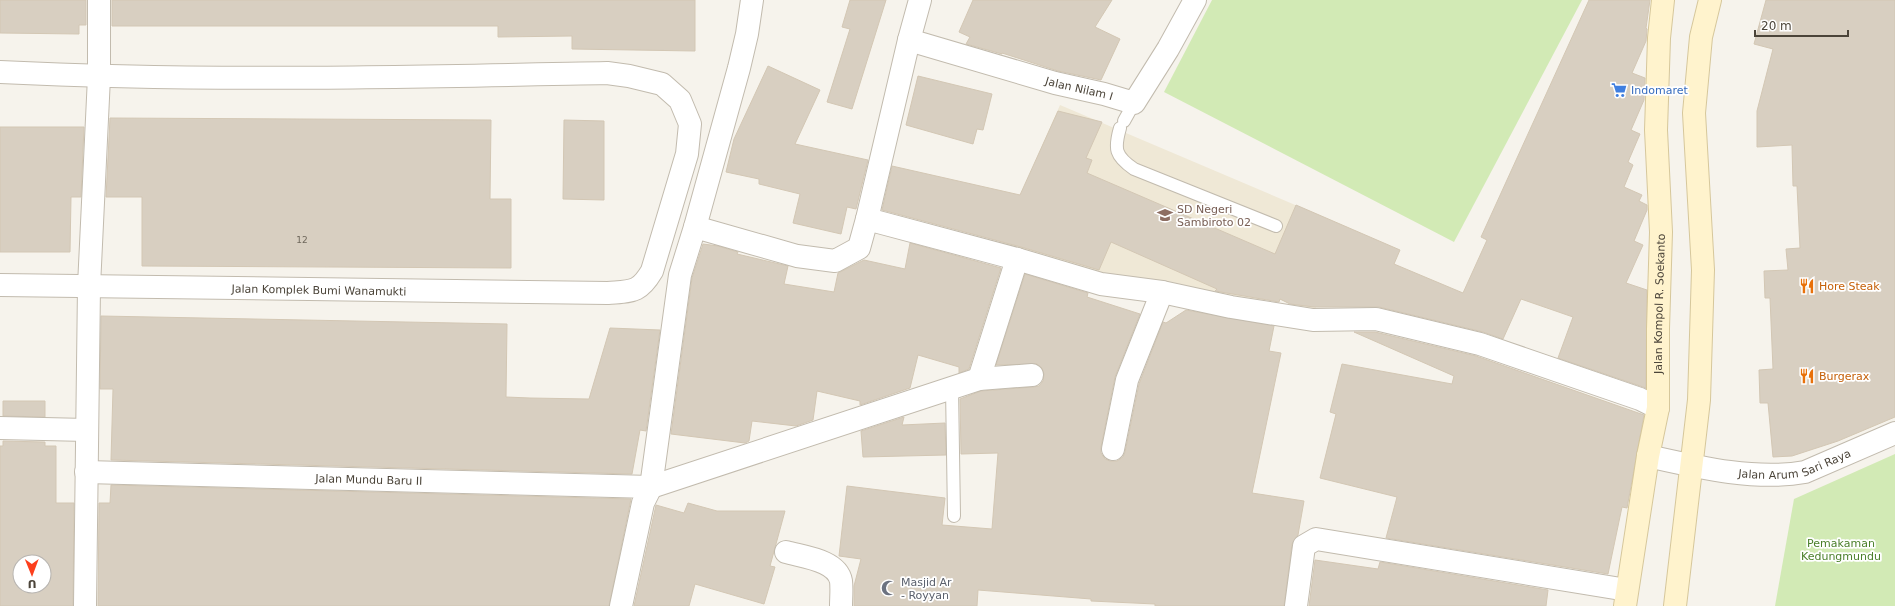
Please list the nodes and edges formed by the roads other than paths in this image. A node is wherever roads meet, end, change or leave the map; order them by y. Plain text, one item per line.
1 (100, 0) edge
2 (752, 0) edge
3 (920, 0) edge
4 (1194, 0) edge
5 (1663, 0) edge
6 (1710, 0) edge
7 (908, 40) junction
8 (0, 72) edge
9 (98, 77) junction
10 (1126, 117) junction
11 (867, 219) junction
12 (1276, 226) dead end
13 (695, 227) junction
14 (1017, 259) junction
15 (0, 285) edge
16 (89, 286) junction
17 (1162, 292) junction
18 (1032, 375) dead end
19 (979, 379) junction
20 (952, 388) junction
21 (1658, 408) junction
22 (0, 428) edge
23 (87, 430) junction
24 (1895, 433) edge
25 (1113, 449) dead end
26 (1648, 456) junction
27 (1690, 466) junction
28 (86, 472) junction
29 (651, 486) junction
30 (954, 516) dead end
31 (786, 552) dead end
32 (1626, 598) edge
33 (85, 606) edge
34 (621, 606) edge
35 (841, 606) edge
36 (1296, 606) edge
37 (1676, 606) edge

1 - 9 street
2 - 13 street
3 - 7 street
4 - 10 street
5 - 21 main road, Jalan Kompol R. Soekanto
6 - 27 main road
7 - 10 street, Jalan Nilam I
7 - 11 street
8 - 9 street
9 - 16 street
9 - 16 street, Jalan Komplek Bumi Wanamukti
10 - 12 lane
11 - 13 street
11 - 14 street
13 - 29 street
14 - 17 street
14 - 19 street
15 - 16 street, Jalan Komplek Bumi Wanamukti
16 - 23 street
17 - 21 street
17 - 25 street
18 - 19 street, Jalan Mundu Baru II
19 - 20 street, Jalan Mundu Baru II
20 - 29 street, Jalan Mundu Baru II
20 - 30 lane
21 - 26 main road, Jalan Kompol R. Soekanto
22 - 23 street
23 - 28 street
24 - 27 street, Jalan Arum Sari Raya
26 - 27 street, Jalan Arum Sari Raya
26 - 32 main road, Jalan Kompol R. Soekanto
27 - 37 main road
28 - 29 street, Jalan Mundu Baru II
28 - 33 street
29 - 34 street
31 - 35 street
32 - 36 street

